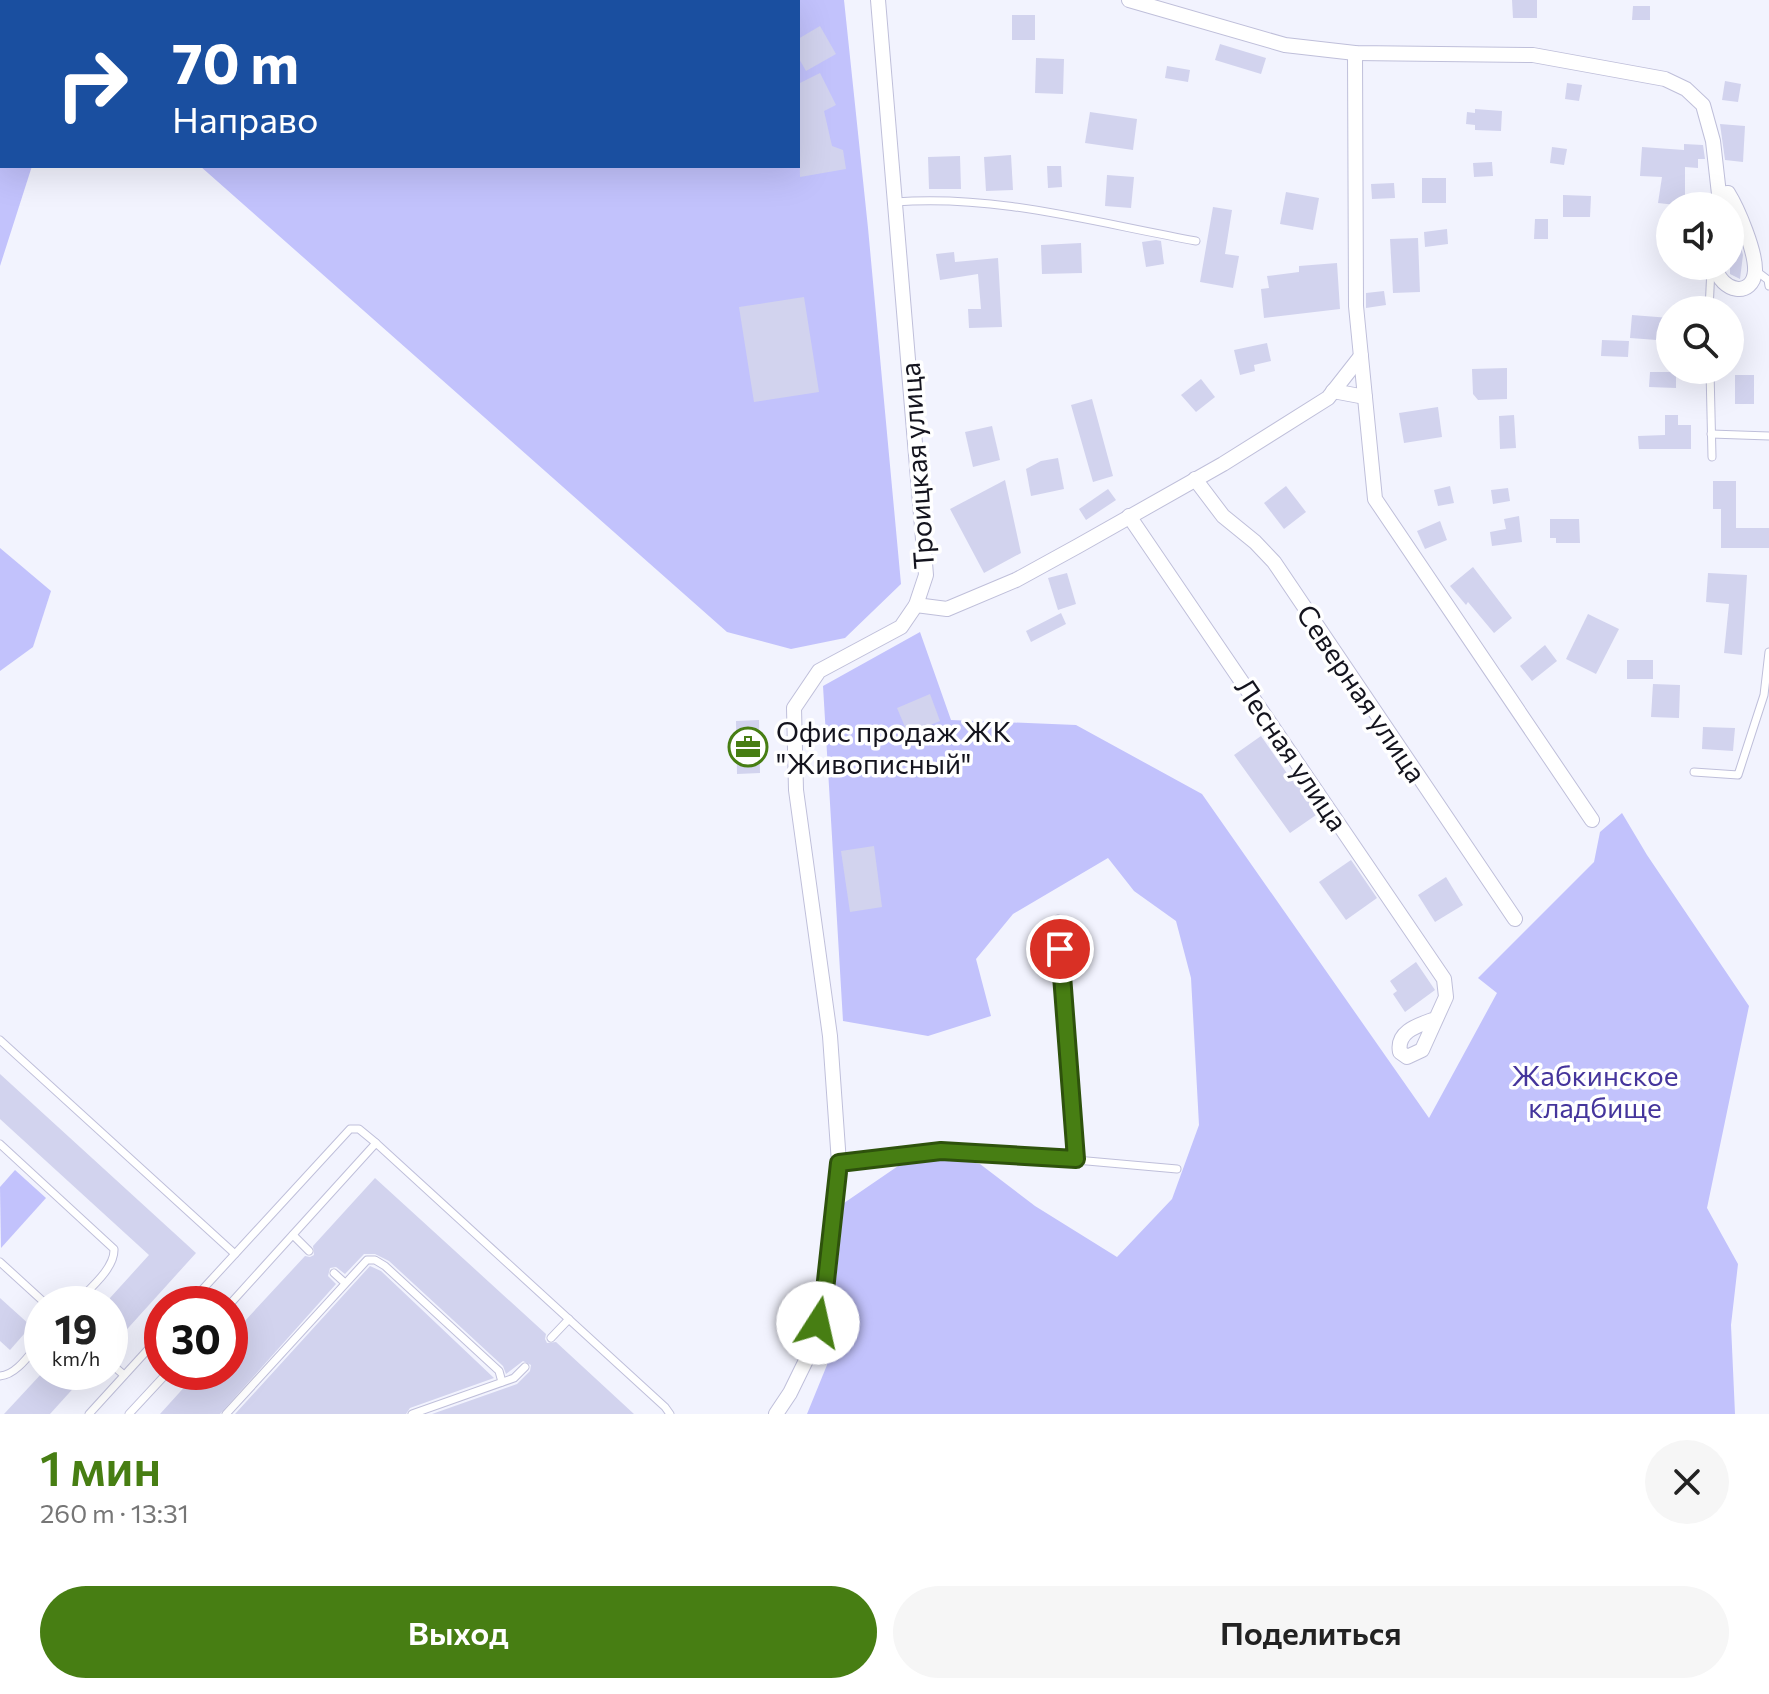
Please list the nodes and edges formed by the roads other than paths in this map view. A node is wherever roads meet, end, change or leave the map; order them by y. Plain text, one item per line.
1 (878, 0) edge
2 (1129, 0) edge
3 (1355, 53) junction
4 (1717, 192) edge
5 (895, 202) junction
6 (1744, 234) edge
7 (1196, 241) dead end
8 (1755, 270) junction
9 (1720, 280) edge
10 (1769, 286) edge
11 (1361, 356) junction
12 (1710, 384) edge
13 (1333, 391) junction
14 (1365, 397) junction
15 (1711, 434) junction
16 (1769, 436) edge
17 (1712, 457) dead end
18 (1195, 479) junction
19 (1129, 516) junction
20 (916, 605) junction
21 (1769, 652) edge
22 (1694, 772) dead end
23 (1592, 820) dead end
24 (1058, 919) dead end
25 (1515, 919) dead end
26 (1435, 1019) dead end
27 (0, 1040) edge
28 (376, 1143) junction
29 (0, 1144) edge
30 (1076, 1159) junction
31 (839, 1163) junction
32 (1177, 1169) dead end
33 (293, 1235) junction
34 (309, 1251) dead end
35 (235, 1254) junction
36 (0, 1262) edge
37 (334, 1273) dead end
38 (345, 1283) junction
39 (26, 1286) edge
40 (91, 1286) edge
41 (206, 1286) edge
42 (246, 1286) edge
43 (569, 1319) junction
44 (551, 1338) dead end
45 (144, 1353) edge
46 (24, 1360) edge
47 (525, 1367) dead end
48 (128, 1371) edge
49 (0, 1376) edge
50 (502, 1382) junction
51 (111, 1390) edge
52 (151, 1390) edge
53 (435, 1410) edge
54 (230, 1413) edge
55 (89, 1414) edge
56 (129, 1414) edge
57 (412, 1414) edge
58 (670, 1414) edge
59 (776, 1414) edge

1 - 5 street, Троицкая улица
2 - 3 street
3 - 4 street
3 - 11 street
5 - 7 lane
5 - 20 street, Троицкая улица
6 - 8 street
8 - 9 street
8 - 10 lane
11 - 13 street
11 - 14 street
12 - 15 lane
13 - 14 street
13 - 18 street
14 - 23 street
15 - 16 lane
15 - 17 lane
18 - 19 street
18 - 25 street, Северная улица
19 - 20 street
19 - 26 street, Лесная улица
20 - 31 street, Троицкая улица
21 - 22 lane
24 - 30 lane
27 - 35 lane
28 - 33 lane
28 - 35 lane
28 - 43 lane
29 - 40 lane
30 - 31 lane
30 - 32 lane
31 - 59 street, Троицкая улица
33 - 34 lane
33 - 42 lane
35 - 41 lane
36 - 39 lane
37 - 38 lane
38 - 50 lane
38 - 54 lane
43 - 44 lane
43 - 58 lane
45 - 48 lane
46 - 49 lane
47 - 50 lane
50 - 53 lane
51 - 55 lane
52 - 56 lane
53 - 57 lane

